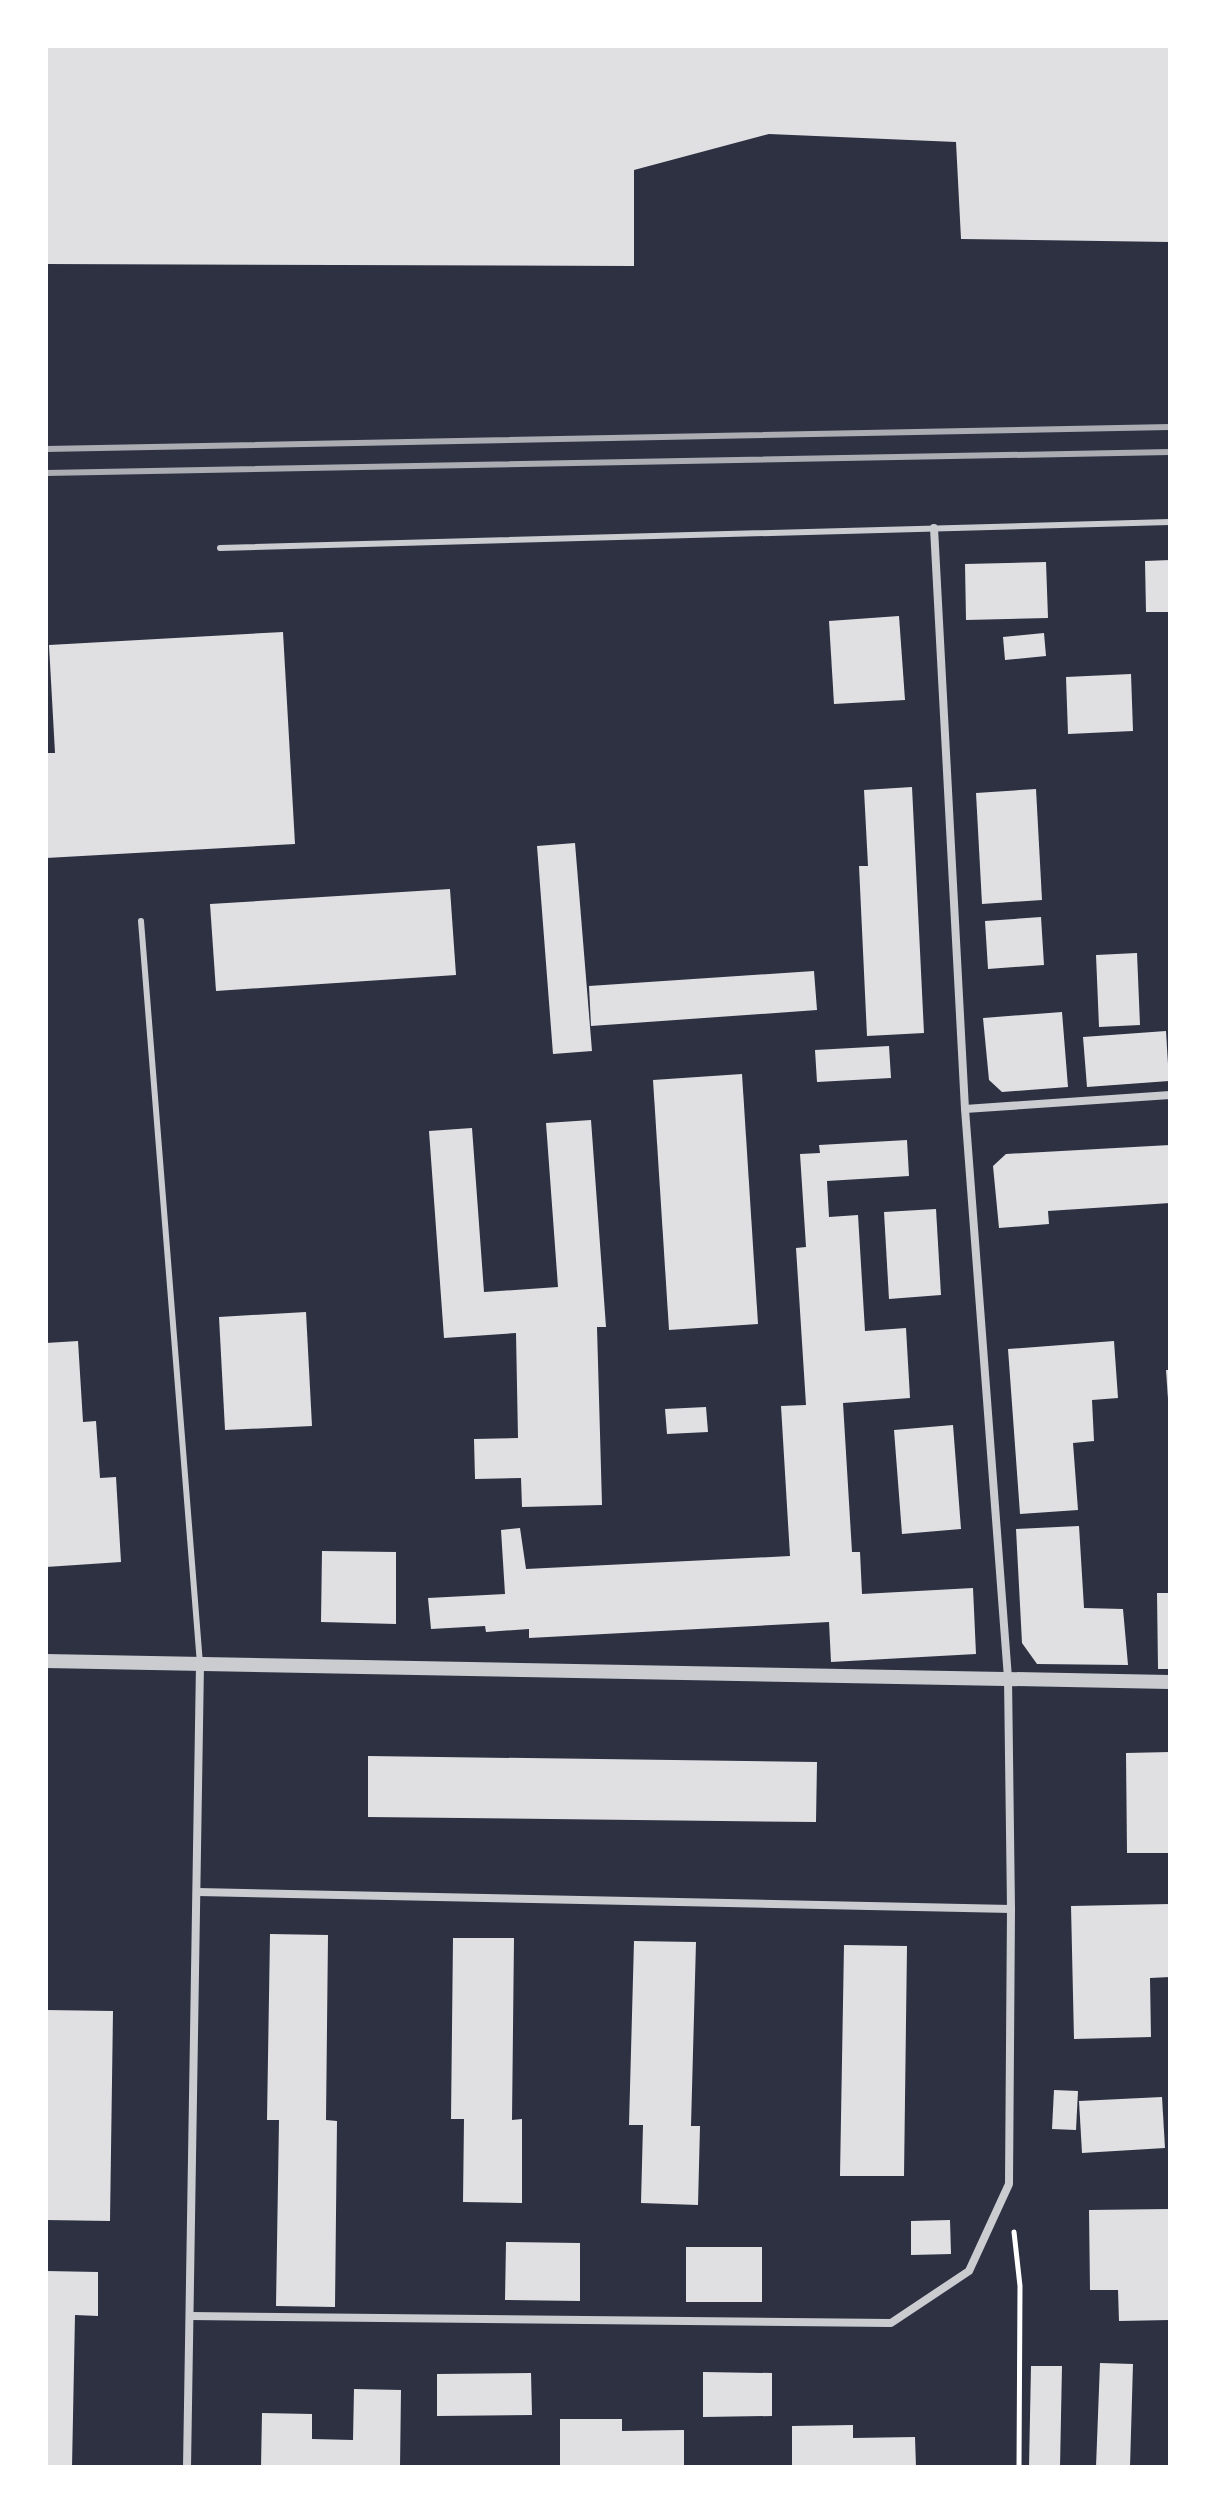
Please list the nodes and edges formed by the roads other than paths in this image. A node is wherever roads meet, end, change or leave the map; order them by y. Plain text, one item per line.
1 (1170, 522) edge
2 (934, 528) junction
3 (220, 548) dead end
4 (141, 921) dead end
5 (1170, 1095) edge
6 (965, 1109) junction
7 (46, 1661) edge
8 (200, 1664) junction
9 (1008, 1678) junction
10 (1170, 1682) edge
11 (198, 1892) junction
12 (1011, 1909) junction
13 (190, 2316) junction
14 (187, 2467) edge

1 - 2 lane
2 - 3 lane
2 - 6 street
4 - 8 lane
5 - 6 street
6 - 9 street
7 - 8 street
8 - 9 street
8 - 11 street
9 - 10 street
9 - 12 street
11 - 12 street
11 - 13 street
12 - 13 street
13 - 14 street

